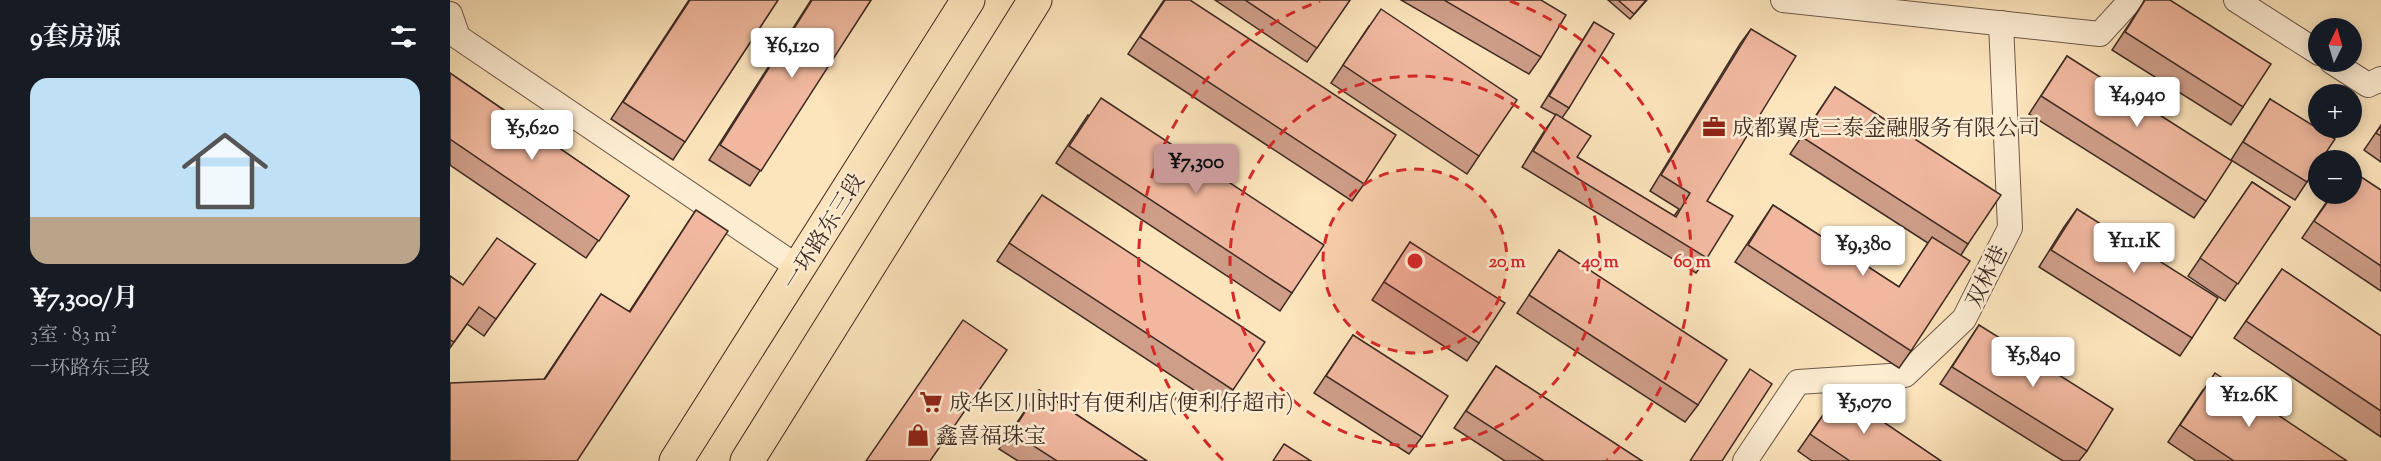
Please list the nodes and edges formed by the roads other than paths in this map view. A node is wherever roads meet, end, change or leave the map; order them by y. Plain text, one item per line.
1 (968, 0) edge
2 (1035, 0) edge
3 (1783, 0) edge
4 (2131, 0) edge
5 (2236, 0) edge
6 (450, 14) edge
7 (2001, 23) junction
8 (2308, 46) edge
9 (2348, 72) edge
10 (2381, 79) edge
11 (799, 268) junction
12 (676, 461) edge
13 (747, 461) edge
14 (1745, 461) edge

1 - 11 main road, 一环路东三段
2 - 13 main road
3 - 7 street
4 - 7 street
5 - 8 street
6 - 11 street
7 - 14 street, 双林巷
9 - 10 street
11 - 12 main road, 一环路东三段

